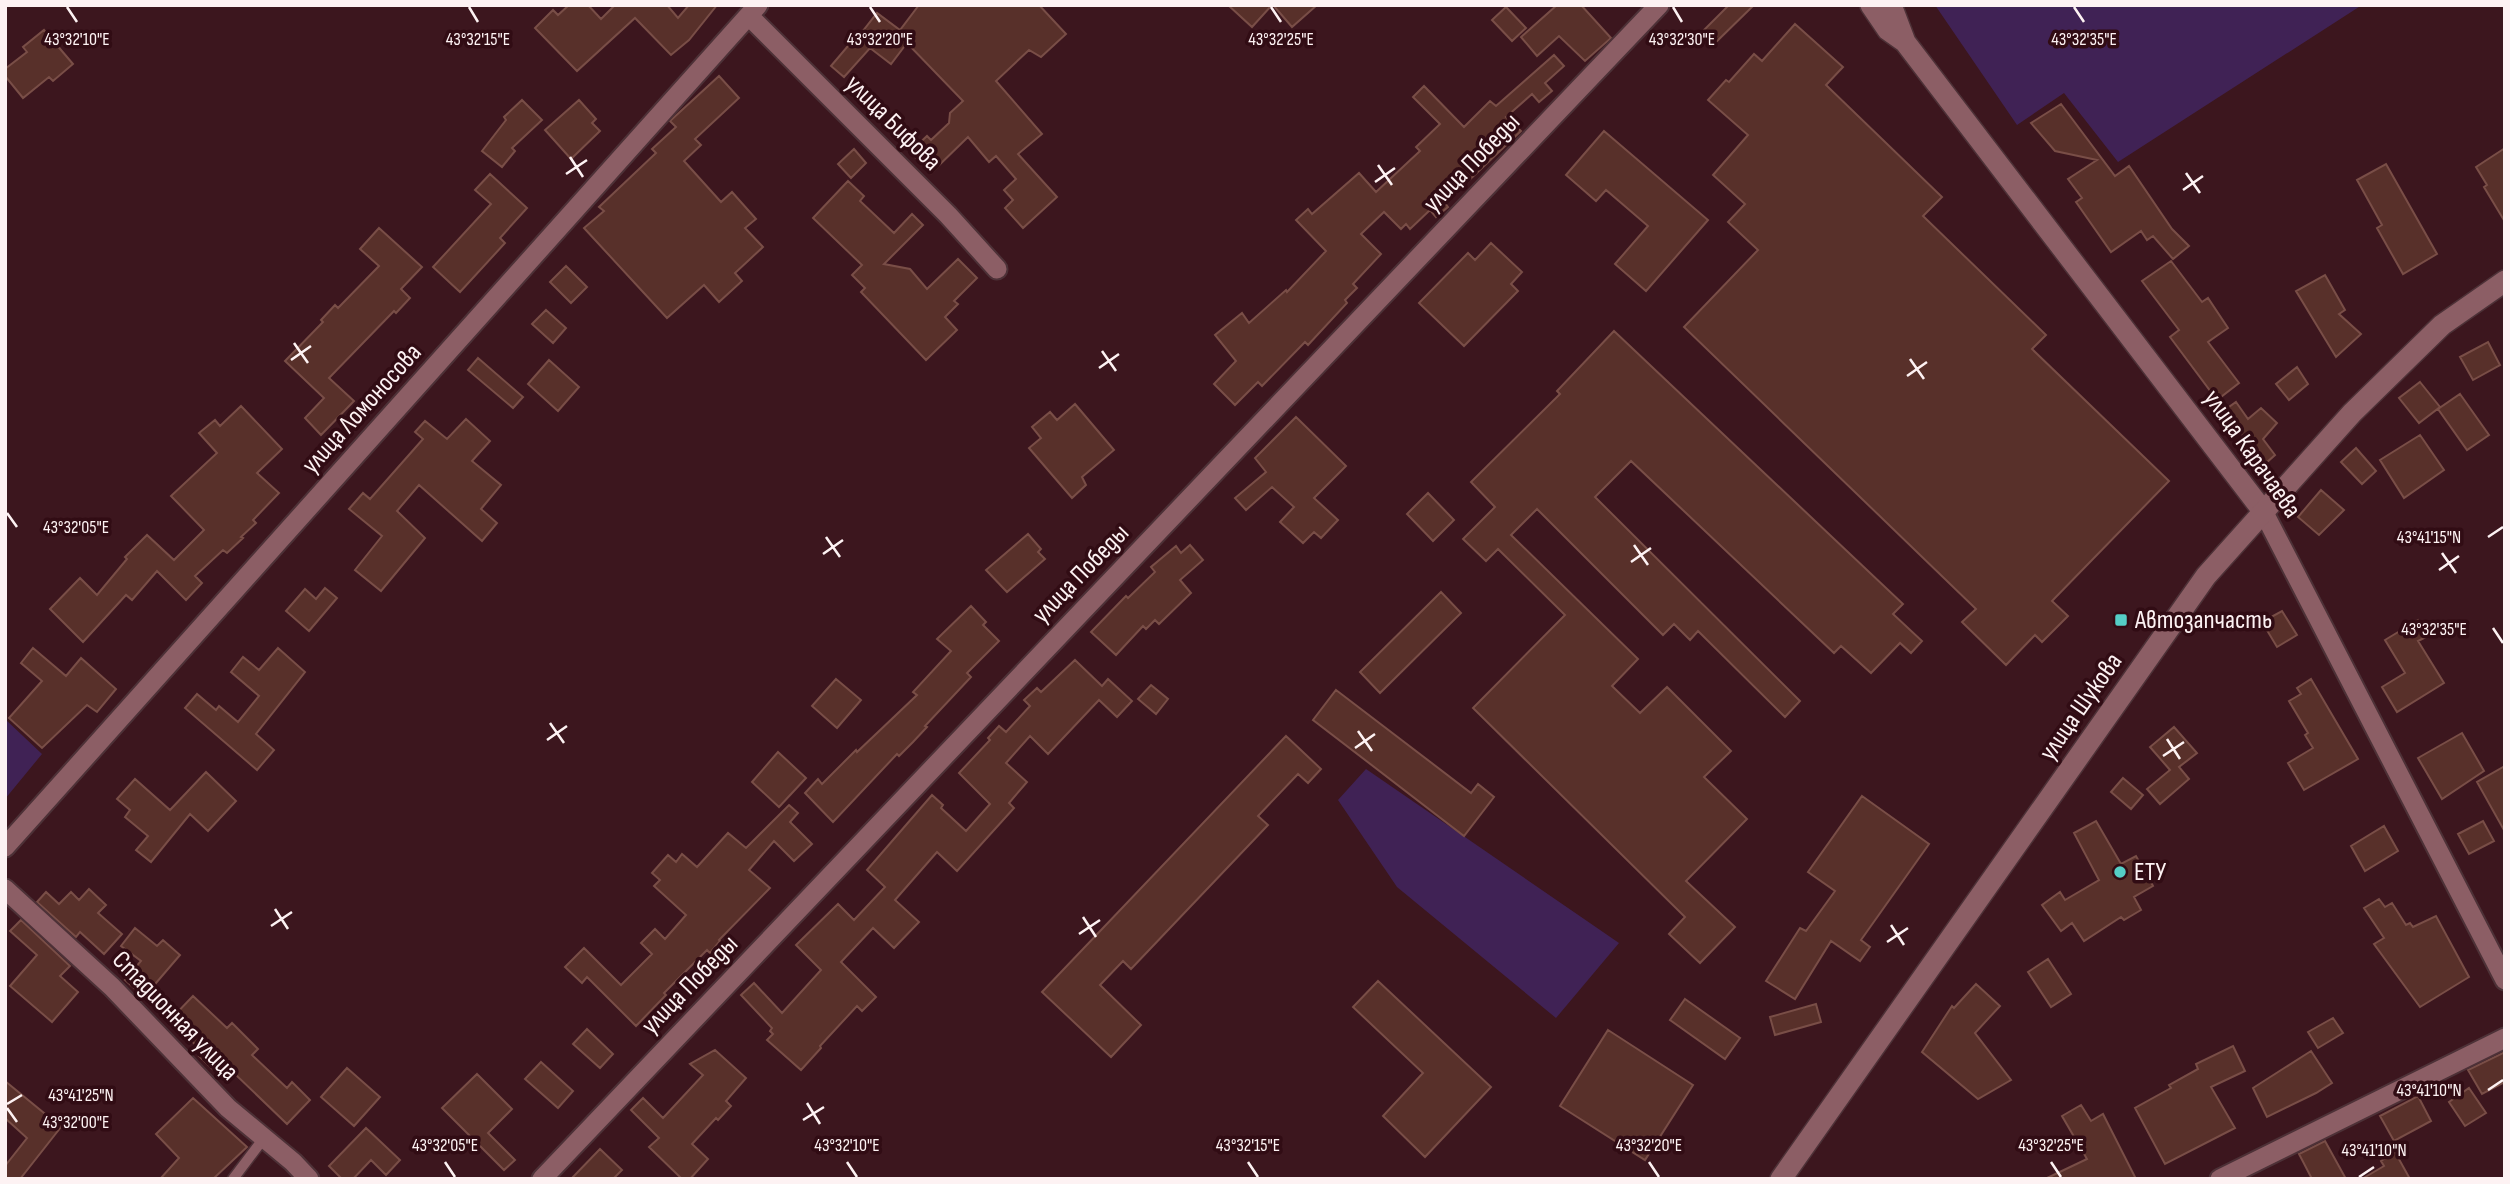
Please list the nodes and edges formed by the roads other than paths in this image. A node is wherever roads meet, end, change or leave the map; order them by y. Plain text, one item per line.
1 (1659, 5) edge
2 (1871, 5) edge
3 (1891, 5) edge
4 (754, 11) edge
5 (1905, 42) junction
6 (997, 269) dead end
7 (2505, 281) edge
8 (2263, 511) junction
9 (5, 847) edge
10 (5, 889) edge
11 (2505, 980) edge
12 (2505, 1038) edge
13 (264, 1138) junction
14 (233, 1179) edge
15 (309, 1179) edge
16 (542, 1179) edge
17 (1781, 1179) edge
18 (2220, 1179) edge

1 - 16 street, улица Победы
2 - 5 main road
3 - 5 main road
4 - 6 street, улица Бифова
4 - 9 street, улица Ломоносова
5 - 8 main road, улица Карачаева
7 - 8 main road, улица Шукова
8 - 11 street, улица Карачаева
8 - 17 main road, улица Шукова
10 - 13 street, Стадионная улица
12 - 18 street
13 - 14 lane
13 - 15 street, Стадионная улица

